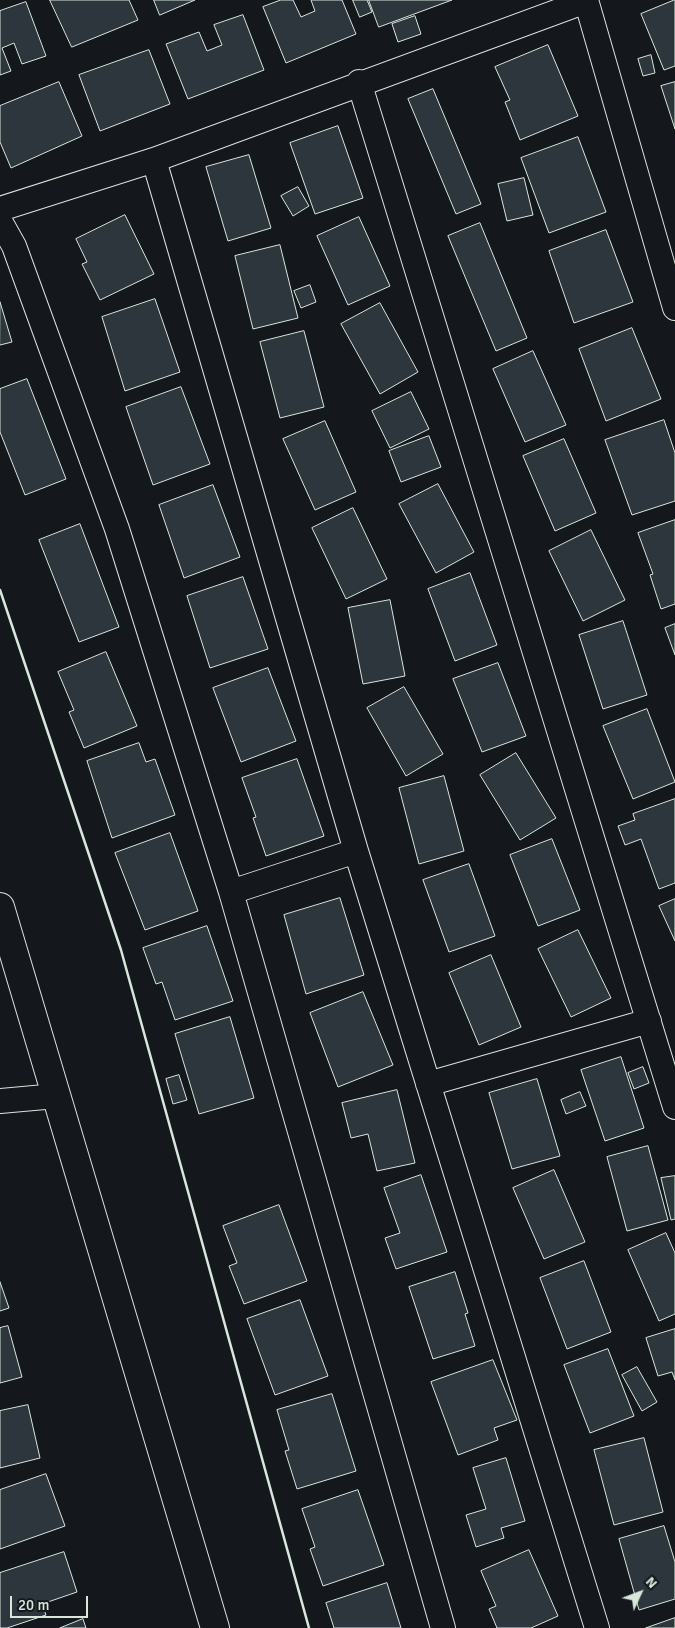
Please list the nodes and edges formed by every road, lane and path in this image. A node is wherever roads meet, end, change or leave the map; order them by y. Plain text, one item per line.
1 (586, 0) edge
2 (359, 82) junction
3 (154, 160) junction
4 (0, 209) edge
5 (0, 221) edge
6 (675, 308) edge
7 (356, 851) junction
8 (231, 892) junction
9 (0, 907) edge
10 (649, 1021) junction
11 (428, 1084) junction
12 (56, 1096) junction
13 (0, 1101) edge
14 (675, 1107) edge
15 (215, 1628) edge
16 (442, 1628) edge
17 (597, 1628) edge

1 - 2 street
1 - 6 street
2 - 3 street
2 - 10 street
3 - 4 street
3 - 7 street
5 - 8 street
7 - 8 street
7 - 11 street
8 - 16 street
9 - 12 street
10 - 11 street
10 - 14 street
11 - 17 street
12 - 13 street
12 - 15 street

